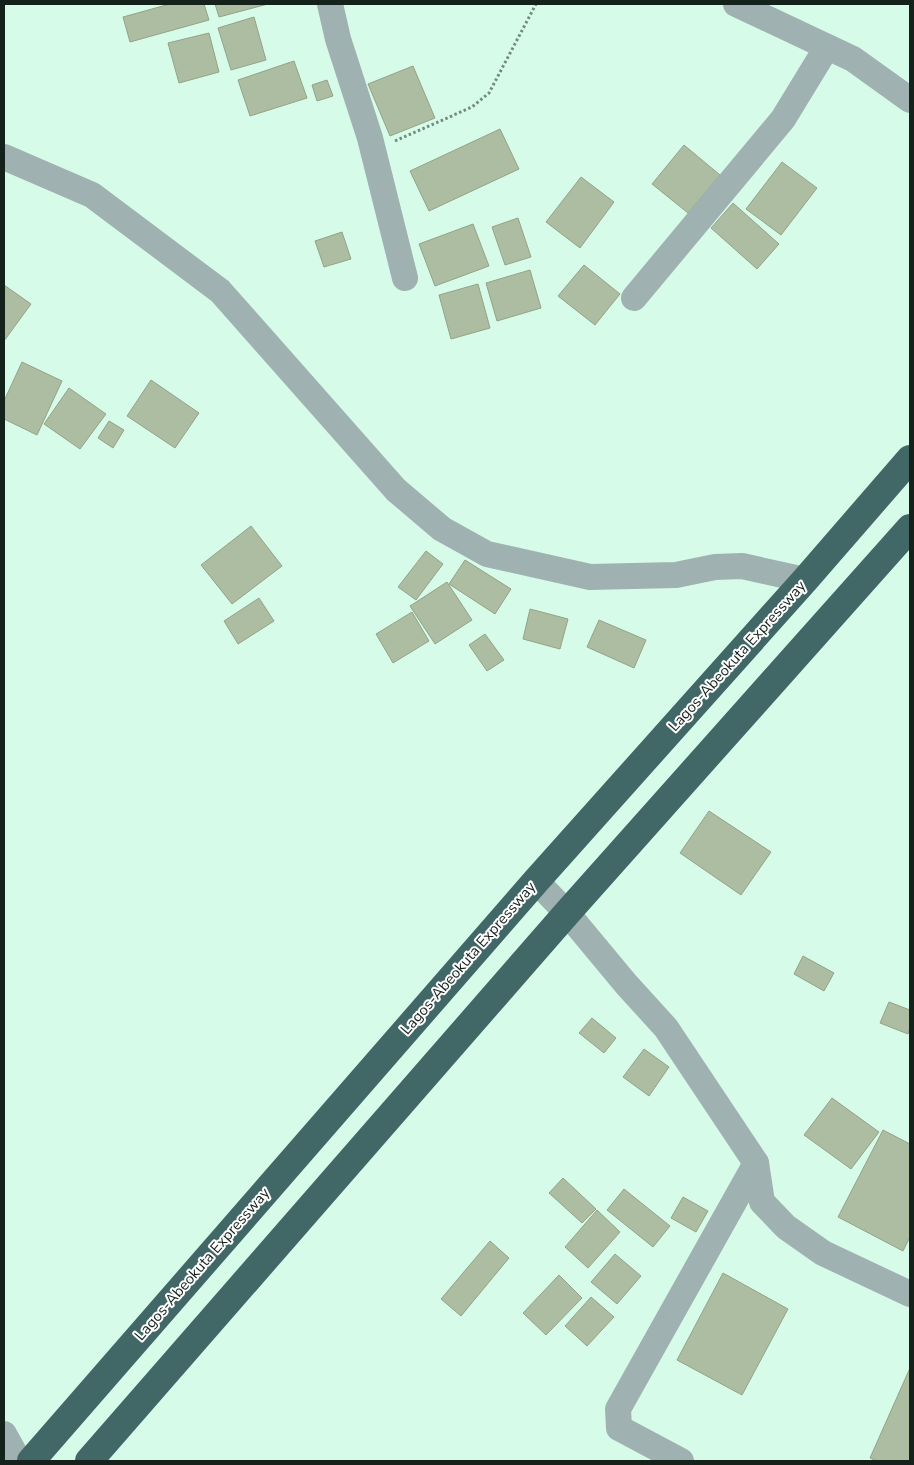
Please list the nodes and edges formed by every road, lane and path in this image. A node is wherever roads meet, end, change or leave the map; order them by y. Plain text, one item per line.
1 (330, 4) edge
2 (536, 4) edge
3 (736, 4) edge
4 (827, 47) junction
5 (910, 100) edge
6 (373, 150) junction
7 (4, 157) edge
8 (405, 278) dead end
9 (634, 298) dead end
10 (910, 459) edge
11 (910, 528) edge
12 (805, 580) junction
13 (536, 881) junction
14 (567, 913) junction
15 (756, 1163) junction
16 (910, 1294) edge
17 (4, 1434) edge
18 (19, 1461) edge
19 (31, 1461) edge
20 (89, 1461) edge
21 (681, 1461) edge

1 - 6 street
2 - 6 path
3 - 4 street
4 - 5 street
4 - 9 street
6 - 8 street
7 - 12 street
10 - 12 highway, Lagos-Abeokuta Expressway
11 - 14 highway
12 - 13 highway, Lagos-Abeokuta Expressway
13 - 14 street
13 - 19 highway, Lagos-Abeokuta Expressway
14 - 15 street
14 - 20 highway
15 - 16 street
15 - 21 street
17 - 18 street

